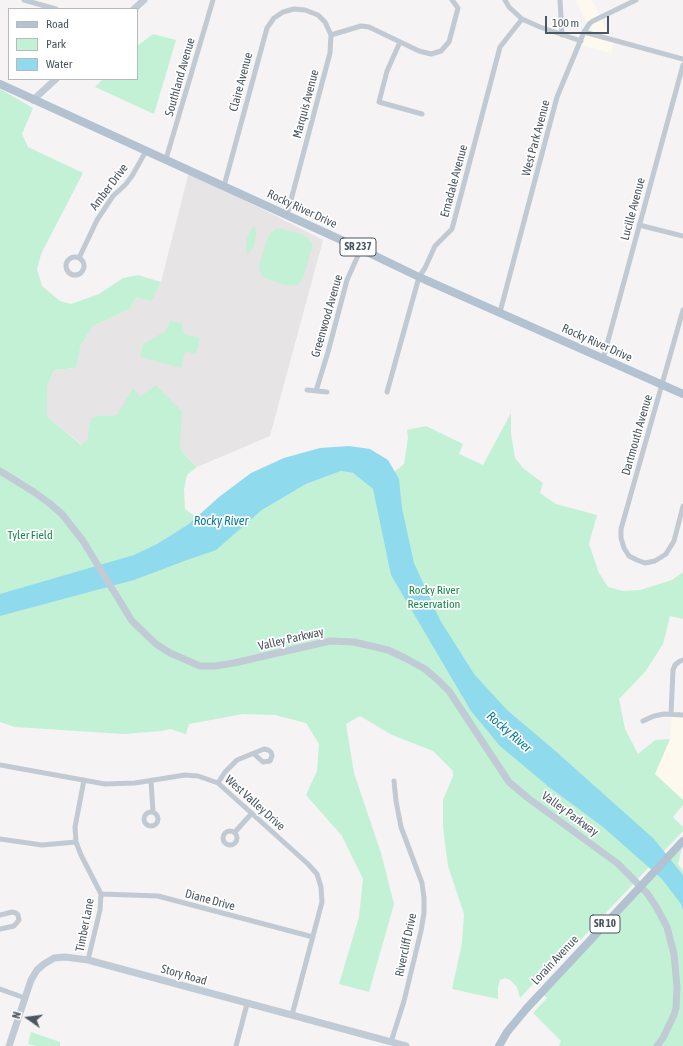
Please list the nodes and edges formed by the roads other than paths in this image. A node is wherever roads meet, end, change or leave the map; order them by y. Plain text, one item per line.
1 (24, 0) edge
2 (144, 0) edge
3 (213, 0) edge
4 (452, 0) edge
5 (505, 0) edge
6 (560, 0) edge
7 (636, 0) edge
8 (52, 8) edge
9 (135, 8) edge
10 (522, 19) junction
11 (584, 32) junction
12 (331, 35) junction
13 (562, 35) junction
14 (580, 41) junction
15 (400, 42) junction
16 (683, 59) edge
17 (683, 65) edge
18 (55, 80) edge
19 (0, 84) edge
20 (33, 100) junction
21 (422, 114) dead end
22 (146, 151) junction
23 (166, 159) junction
24 (224, 186) junction
25 (287, 215) junction
26 (639, 225) junction
27 (683, 236) edge
28 (361, 249) junction
29 (79, 258) dead end
30 (419, 277) junction
31 (683, 310) edge
32 (500, 312) junction
33 (681, 326) edge
34 (603, 359) junction
35 (662, 385) junction
36 (307, 390) dead end
37 (316, 391) junction
38 (326, 392) dead end
39 (386, 392) dead end
40 (683, 394) edge
41 (0, 471) edge
42 (683, 506) edge
43 (683, 660) edge
44 (671, 714) junction
45 (683, 715) edge
46 (643, 721) dead end
47 (254, 754) dead end
48 (0, 765) edge
49 (84, 780) junction
50 (151, 781) junction
51 (394, 781) dead end
52 (218, 783) junction
53 (153, 812) dead end
54 (252, 814) junction
55 (235, 832) dead end
56 (0, 839) edge
57 (683, 841) edge
58 (76, 842) junction
59 (101, 894) junction
60 (0, 915) edge
61 (0, 929) edge
62 (312, 937) junction
63 (88, 960) junction
64 (0, 989) edge
65 (25, 998) junction
66 (247, 1004) junction
67 (679, 1009) edge
68 (292, 1015) junction
69 (386, 1043) edge
70 (9, 1046) edge
71 (236, 1046) edge
72 (406, 1046) edge
73 (499, 1046) edge
74 (657, 1046) edge

1 - 8 street
2 - 9 street
3 - 23 street, Southland Avenue
4 - 15 street
5 - 10 street
6 - 13 street
7 - 11 street, West Park Avenue
10 - 13 street
10 - 30 street, Ernadale Avenue
11 - 14 street, West Park Avenue
11 - 16 street
12 - 15 street
12 - 24 street, Claire Avenue
12 - 25 street, Marquis Avenue
13 - 14 street
14 - 32 street, West Park Avenue
15 - 21 street
17 - 26 street, Lucille Avenue
18 - 20 street
19 - 20 main road, Rocky River Drive / SR 237
20 - 22 main road, Rocky River Drive / SR 237
22 - 23 main road, Rocky River Drive / SR 237
22 - 29 street, Amber Drive
23 - 24 main road, Rocky River Drive / SR 237
24 - 25 main road, Rocky River Drive / SR 237
25 - 28 main road, Rocky River Drive / SR 237
26 - 27 street
26 - 34 street, Lucille Avenue
28 - 30 main road, Rocky River Drive / SR 237
28 - 37 street, Greenwood Avenue
30 - 32 main road, Rocky River Drive / SR 237
30 - 39 street, Ernadale Avenue
31 - 33 street, Dartmouth Avenue
32 - 34 main road, Rocky River Drive / SR 237
33 - 35 street, Dartmouth Avenue
34 - 35 main road, Rocky River Drive / SR 237
35 - 40 main road, Rocky River Drive / SR 237
35 - 42 street, Dartmouth Avenue
36 - 37 street
37 - 38 street
41 - 67 street, Valley Parkway
43 - 44 street
44 - 45 street
44 - 46 street
47 - 52 street
48 - 49 street, West Valley Drive
49 - 50 street, West Valley Drive
49 - 58 street, Timber Lane
50 - 52 street, West Valley Drive
50 - 53 street
51 - 69 street, Rivercliff Drive
52 - 54 street, West Valley Drive
54 - 55 street
54 - 62 street, West Valley Drive
56 - 58 street
57 - 73 main road, Lorain Avenue / SR 10, bridge
58 - 59 street, Timber Lane
59 - 62 street, Diane Drive
59 - 63 street, Timber Lane
60 - 61 street
62 - 68 street, West Valley Drive
63 - 65 street, Story Road
63 - 66 street, Story Road
64 - 65 street
65 - 70 street, Story Road
66 - 68 street, Story Road
66 - 71 street
67 - 74 street, Valley Parkway
68 - 69 street, Story Road
69 - 72 street, Story Road

